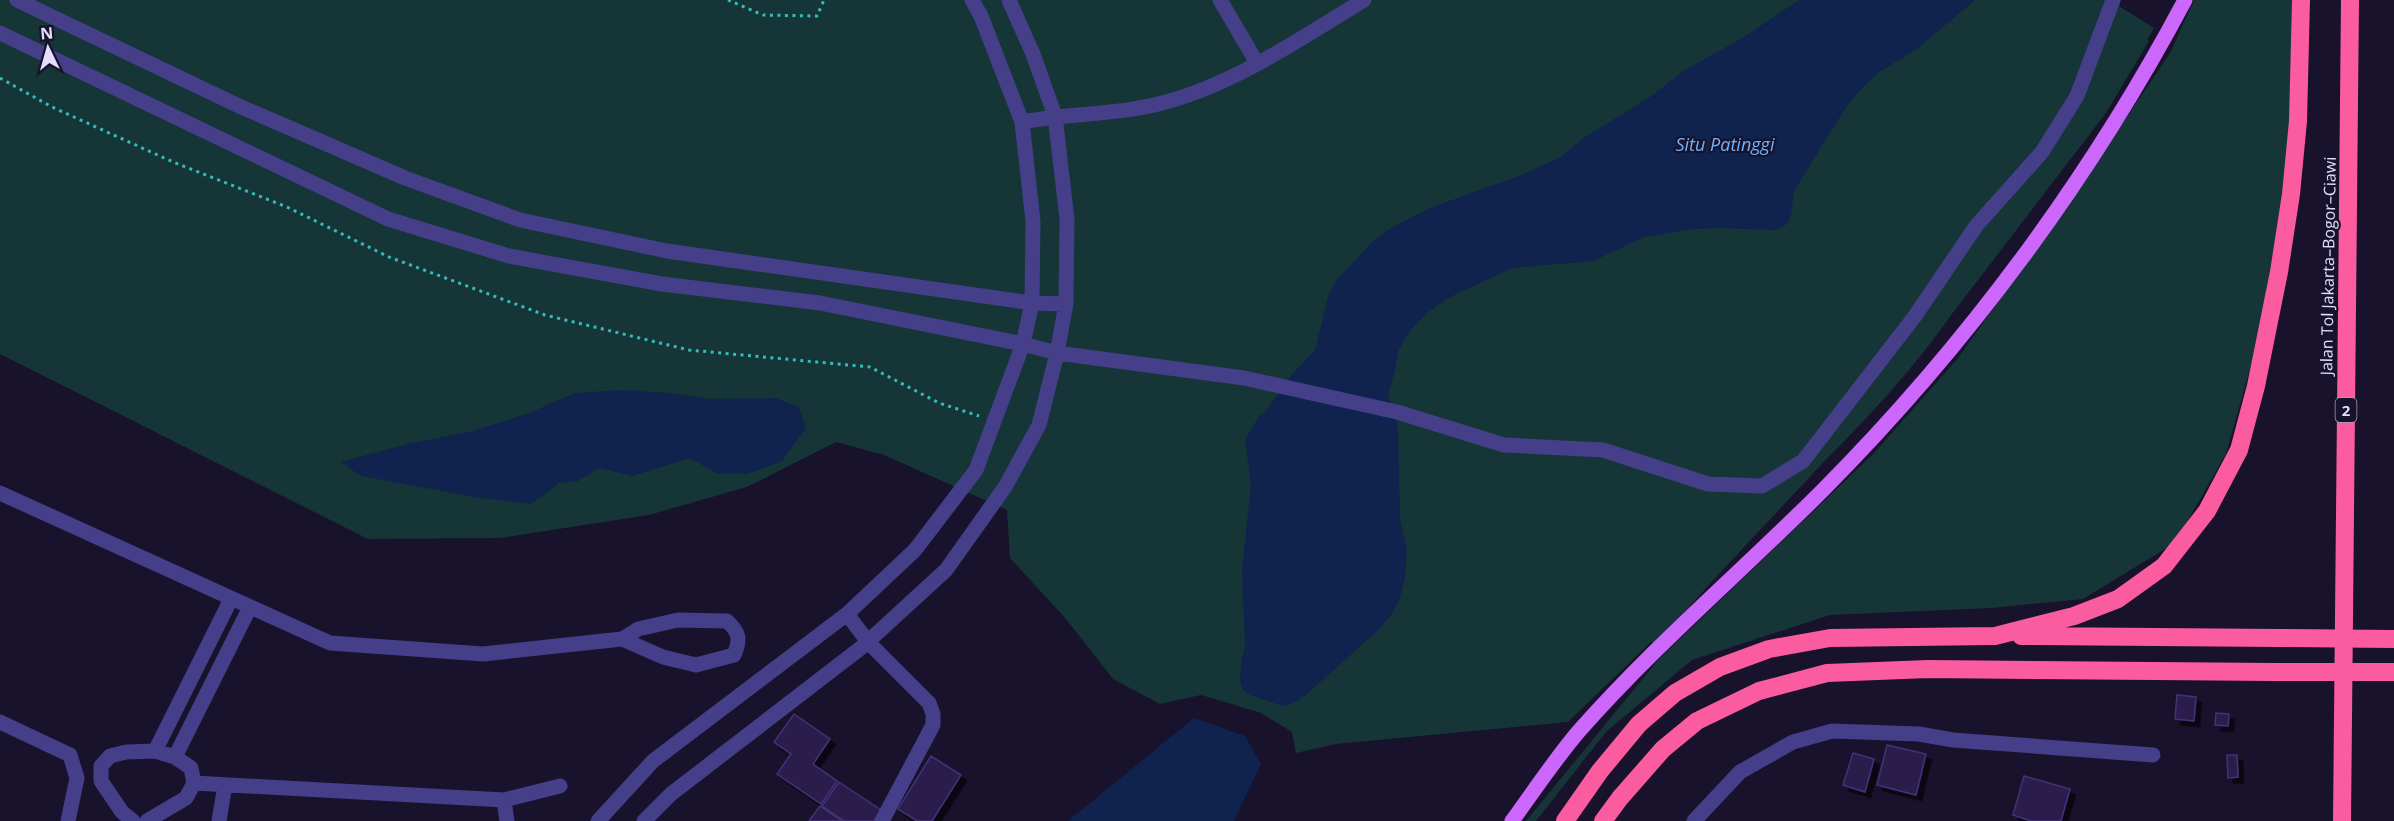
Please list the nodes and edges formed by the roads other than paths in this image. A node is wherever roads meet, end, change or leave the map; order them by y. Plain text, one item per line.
1 (17, 0) edge
2 (972, 0) edge
3 (1009, 0) edge
4 (1220, 0) edge
5 (1364, 0) edge
6 (2113, 0) edge
7 (2185, 0) edge
8 (2301, 0) edge
9 (2350, 0) edge
10 (0, 33) edge
11 (1257, 63) junction
12 (1055, 116) junction
13 (1022, 122) junction
14 (1032, 303) junction
15 (1066, 304) junction
16 (1023, 344) junction
17 (1057, 353) junction
18 (0, 493) edge
19 (231, 599) junction
20 (250, 607) junction
21 (847, 614) junction
22 (1995, 636) junction
23 (622, 639) junction
24 (2394, 639) edge
25 (868, 642) junction
26 (2394, 672) edge
27 (0, 722) edge
28 (155, 752) junction
29 (2153, 754) dead end
30 (175, 757) junction
31 (77, 778) junction
32 (101, 781) junction
33 (194, 783) junction
34 (225, 785) junction
35 (560, 786) dead end
36 (504, 800) junction
37 (68, 821) edge
38 (133, 821) edge
39 (147, 821) edge
40 (219, 821) edge
41 (507, 821) edge
42 (598, 821) edge
43 (644, 821) edge
44 (882, 821) edge
45 (1512, 821) edge
46 (1565, 821) edge
47 (1603, 821) edge
48 (1694, 821) edge
49 (2342, 821) edge

1 - 14 street
2 - 13 street
3 - 12 street
4 - 11 street
5 - 11 street
6 - 17 street
7 - 45 main road
8 - 22 highway
9 - 49 highway, Jalan Tol Jakarta–Bogor–Ciawi / 2
10 - 16 street
11 - 12 street
12 - 13 street
12 - 15 street
13 - 14 street
14 - 15 street
14 - 16 street
15 - 17 street
16 - 17 street
16 - 21 street
17 - 25 street
18 - 19 street
19 - 20 street
19 - 28 street
20 - 23 street
20 - 30 street
21 - 25 street
21 - 42 street
22 - 24 highway, bridge
22 - 46 highway
23 - 23 street
25 - 43 street
25 - 44 street
26 - 47 highway, bridge
27 - 31 street
28 - 30 street
28 - 32 street
29 - 48 street
30 - 33 street
31 - 32 street
31 - 37 street
32 - 38 street
33 - 34 street
33 - 39 street
34 - 36 street
34 - 40 street
35 - 36 street
36 - 41 street

